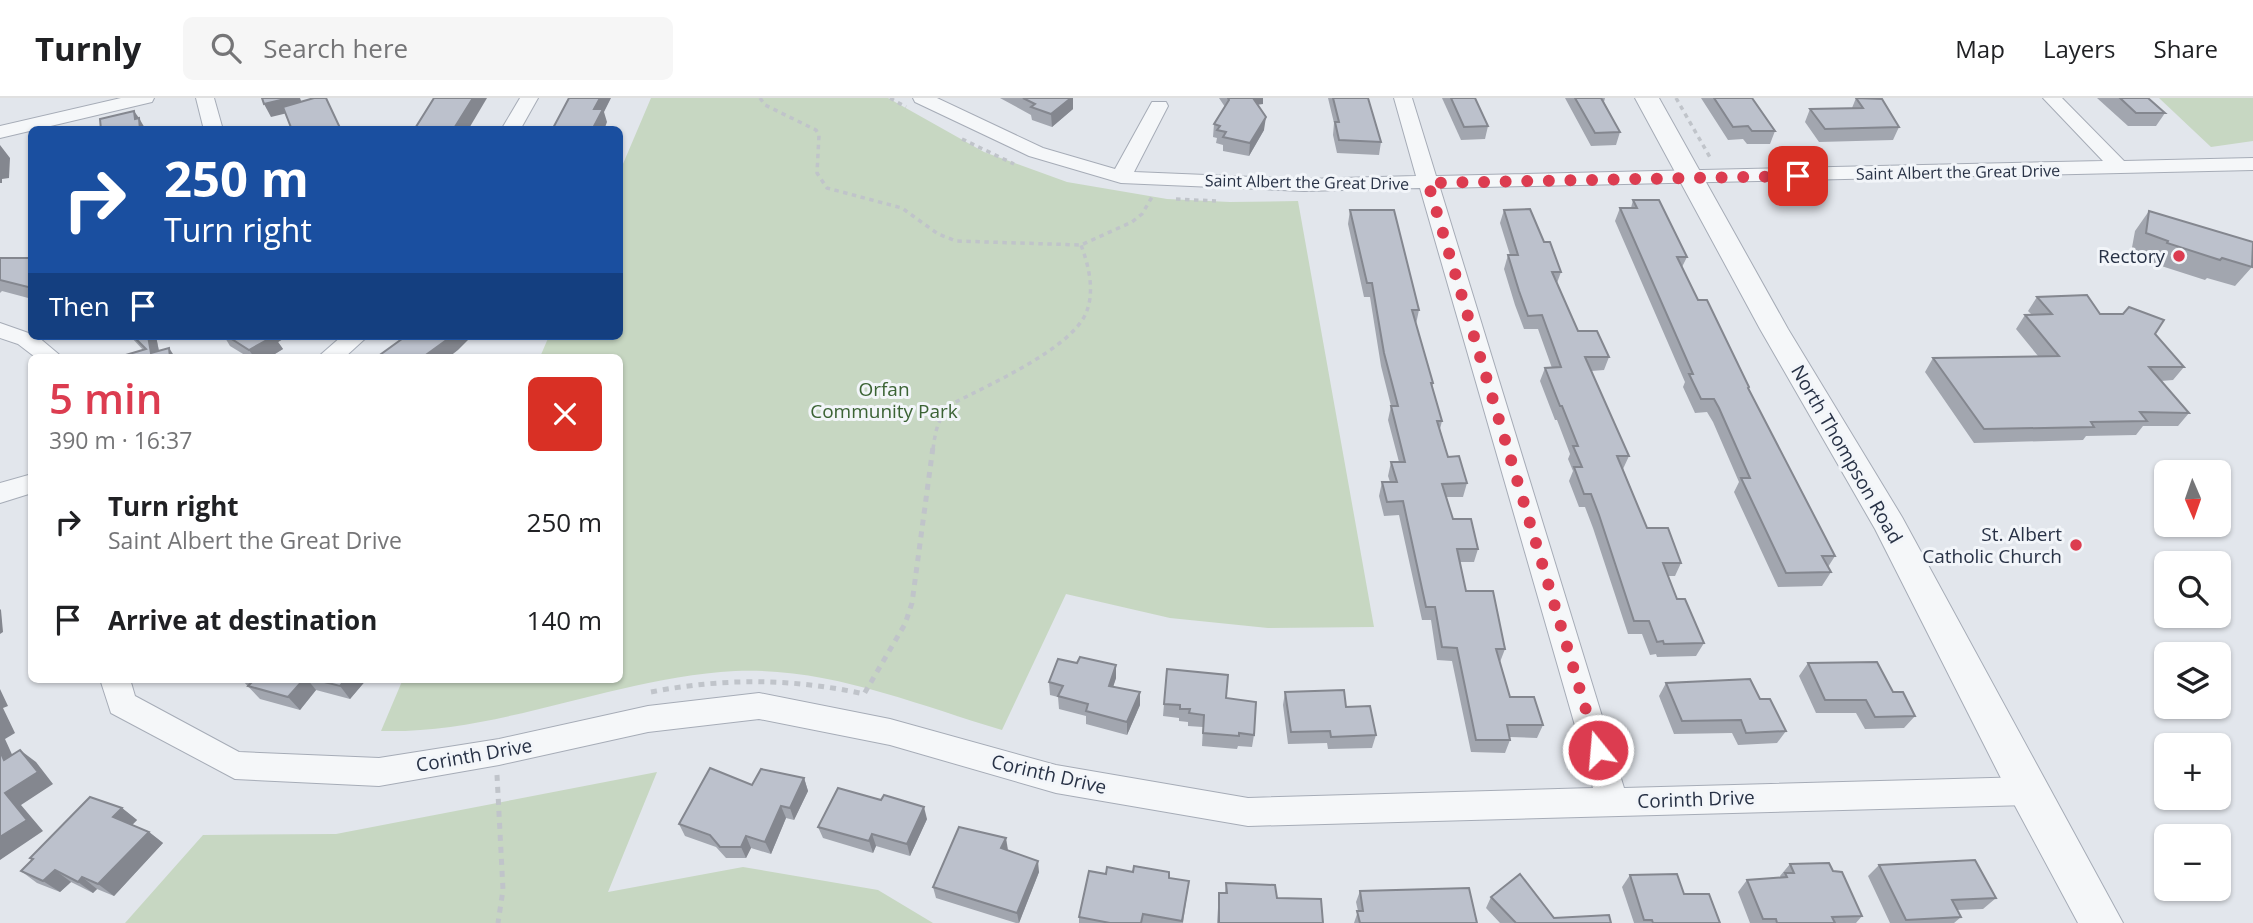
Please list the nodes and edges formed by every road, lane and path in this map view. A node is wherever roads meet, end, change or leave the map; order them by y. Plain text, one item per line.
1 (145, 98) edge
2 (205, 98) edge
3 (529, 98) edge
4 (760, 98) edge
5 (922, 98) edge
6 (1402, 98) edge
7 (1647, 98) edge
8 (2052, 98) edge
9 (1159, 106) dead end
10 (213, 126) edge
11 (512, 126) edge
12 (0, 132) edge
13 (2253, 163) edge
14 (2120, 168) junction
15 (1121, 177) junction
16 (1691, 178) junction
17 (1428, 183) junction
18 (1152, 197) dead end
19 (1081, 245) junction
20 (0, 330) edge
21 (352, 340) edge
22 (46, 354) edge
23 (334, 354) edge
24 (28, 484) edge
25 (0, 494) edge
26 (116, 683) edge
27 (645, 694) dead end
28 (499, 752) junction
29 (2028, 791) junction
30 (1614, 803) junction
31 (498, 923) edge
32 (2101, 923) edge

1 - 12 street
2 - 10 street
3 - 11 street
4 - 19 path
5 - 15 street, Saint Albert the Great Drive
6 - 17 street
7 - 16 street, North Thompson Road
8 - 14 street
9 - 15 street
13 - 14 street, Saint Albert the Great Drive
14 - 16 street, Saint Albert the Great Drive
15 - 17 street, Saint Albert the Great Drive
16 - 17 street, Saint Albert the Great Drive
16 - 29 street, North Thompson Road
17 - 30 street
18 - 19 path
19 - 27 path
20 - 22 street
21 - 23 street
24 - 25 street
26 - 28 street, Corinth Drive
28 - 30 street, Corinth Drive
28 - 31 path
29 - 30 street, Corinth Drive
29 - 32 street, North Thompson Road

